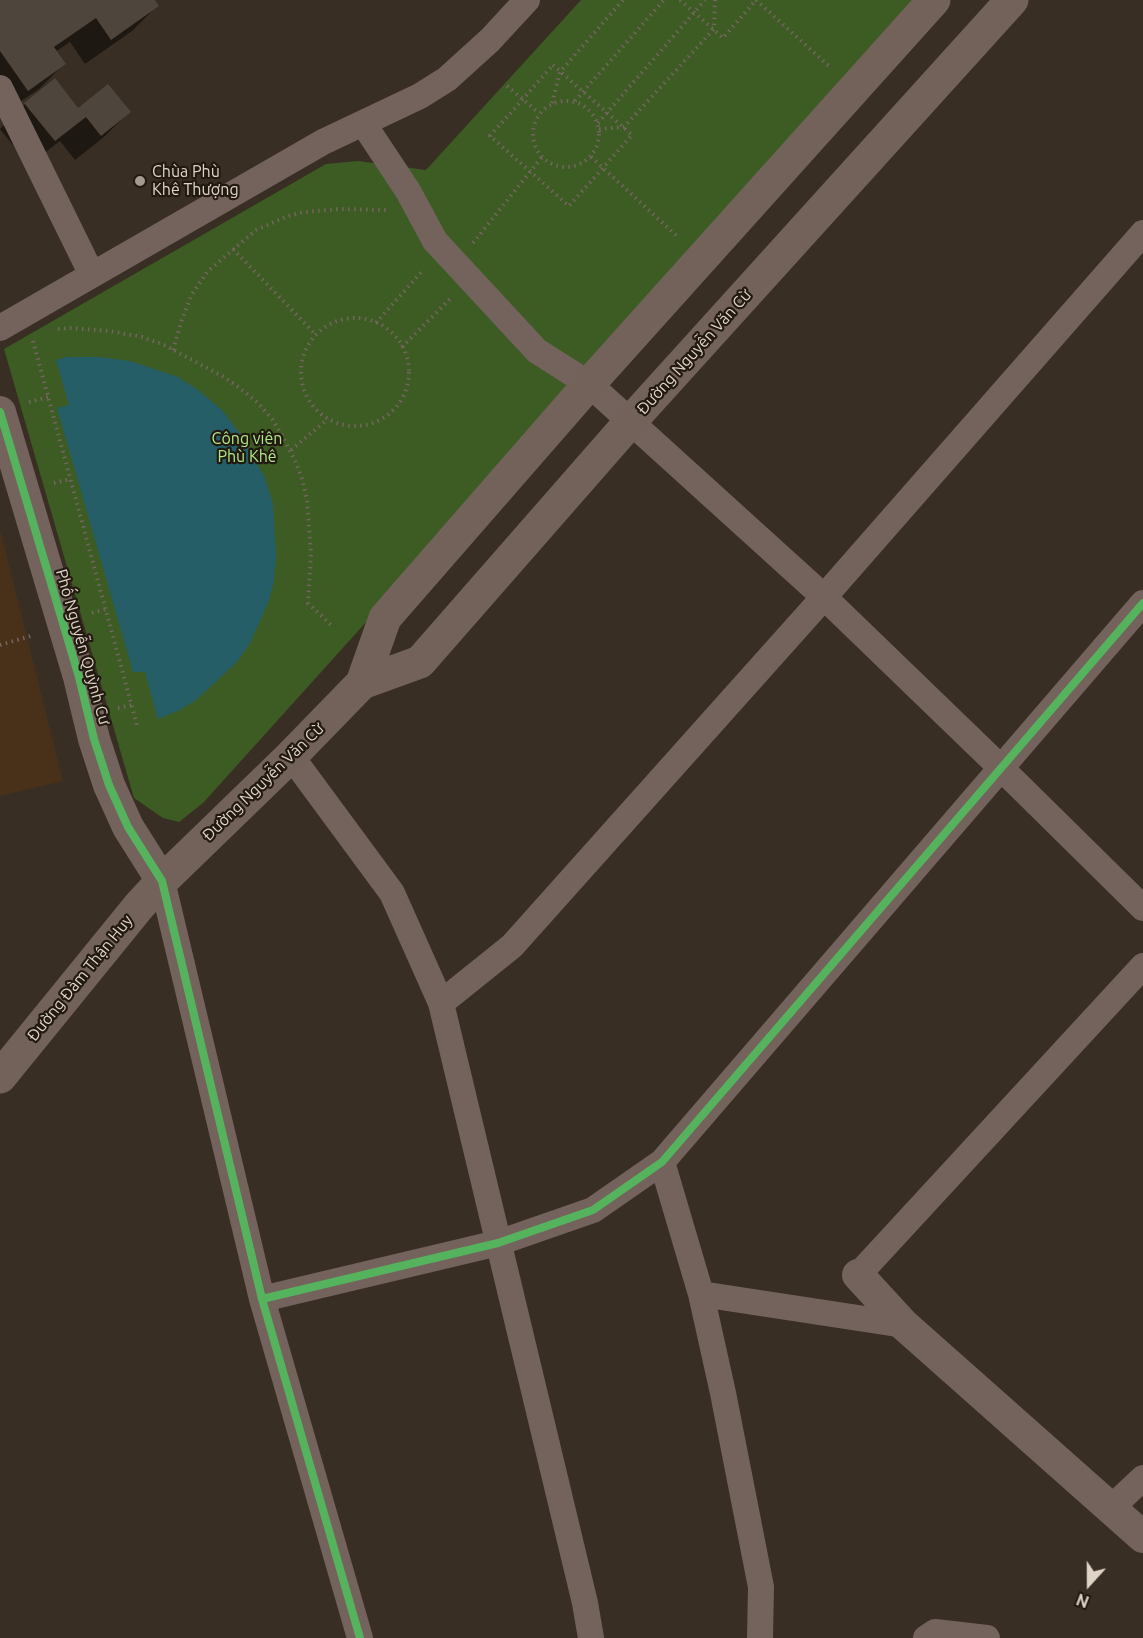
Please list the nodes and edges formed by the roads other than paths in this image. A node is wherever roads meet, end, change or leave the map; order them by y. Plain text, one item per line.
1 (527, 0) edge
2 (934, 0) edge
3 (1012, 0) edge
4 (0, 88) edge
5 (363, 123) junction
6 (1143, 233) edge
7 (92, 274) junction
8 (0, 328) edge
9 (589, 384) junction
10 (0, 412) edge
11 (630, 422) junction
12 (824, 597) junction
13 (1143, 603) edge
14 (362, 683) junction
15 (291, 756) junction
16 (1000, 767) junction
17 (162, 881) junction
18 (1143, 908) edge
19 (1143, 966) edge
20 (441, 1003) junction
21 (0, 1077) edge
22 (662, 1162) junction
23 (498, 1243) junction
24 (858, 1275) joint
25 (701, 1294) junction
26 (262, 1299) junction
27 (904, 1325) junction
28 (1143, 1478) edge
29 (1110, 1509) junction
30 (1143, 1537) edge
31 (360, 1638) edge
32 (591, 1638) edge
33 (760, 1638) edge
34 (926, 1638) edge
35 (987, 1638) edge

1 - 5 street
2 - 9 main road, Đường Nguyễn Văn Cừ
3 - 11 main road, Đường Nguyễn Văn Cừ
4 - 7 street
5 - 7 street
5 - 9 street
6 - 12 street
7 - 8 street
9 - 11 street
9 - 14 main road, Đường Nguyễn Văn Cừ
10 - 17 street, Phố Nguyễn Quỳnh Cư
11 - 12 street
11 - 14 main road, Đường Nguyễn Văn Cừ
12 - 16 street
12 - 20 street
13 - 16 street
14 - 15 main road, Đường Nguyễn Văn Cừ
15 - 17 main road, Đường Nguyễn Văn Cừ
15 - 20 street
16 - 18 street
16 - 22 street
17 - 21 main road, Đường Đàm Thận Huy
17 - 26 street
19 - 24 street
20 - 23 street
22 - 23 street
22 - 25 street
23 - 26 street
23 - 32 street
24 - 27 street
25 - 27 street
25 - 33 street
26 - 31 street
27 - 29 street
28 - 29 street
29 - 30 street
34 - 35 street

